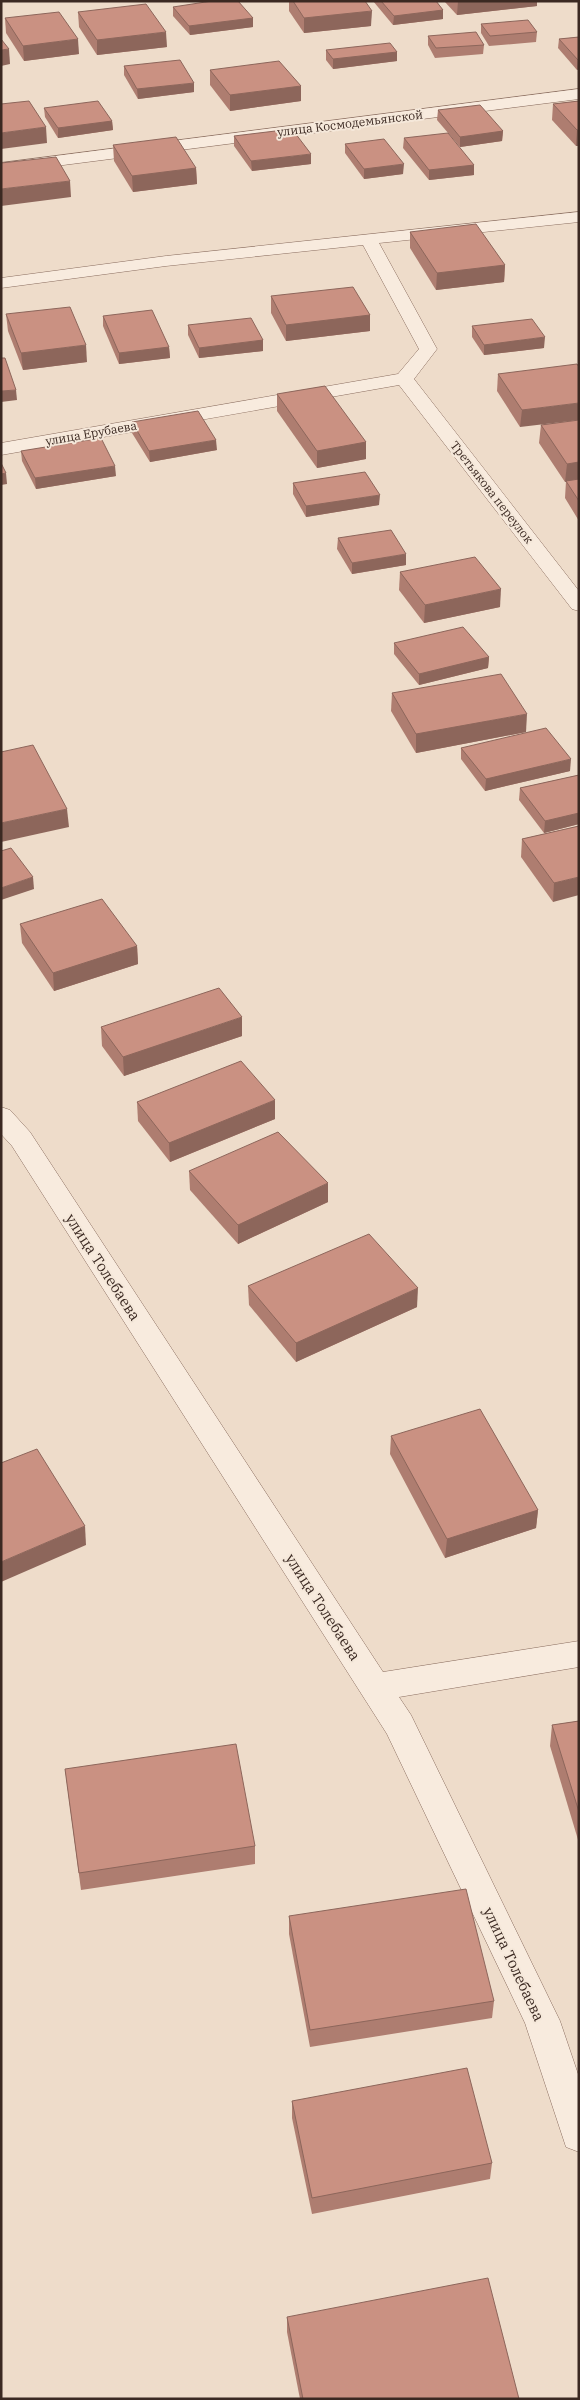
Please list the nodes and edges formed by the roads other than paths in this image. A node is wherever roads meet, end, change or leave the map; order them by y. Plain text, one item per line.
1 (579, 94) edge
2 (1, 168) edge
3 (579, 217) edge
4 (368, 239) junction
5 (1, 283) edge
6 (404, 379) junction
7 (1, 449) edge
8 (579, 605) edge
9 (1, 1116) edge
10 (579, 1654) edge
11 (375, 1687) junction
12 (579, 2134) edge

1 - 2 street, улица Космодемьянской
3 - 4 street
4 - 5 street
4 - 6 street
6 - 7 street, улица Ерубаева
6 - 8 street, Третьякова переулок
9 - 11 street, улица Толебаева
10 - 11 street
11 - 12 street, улица Толебаева

